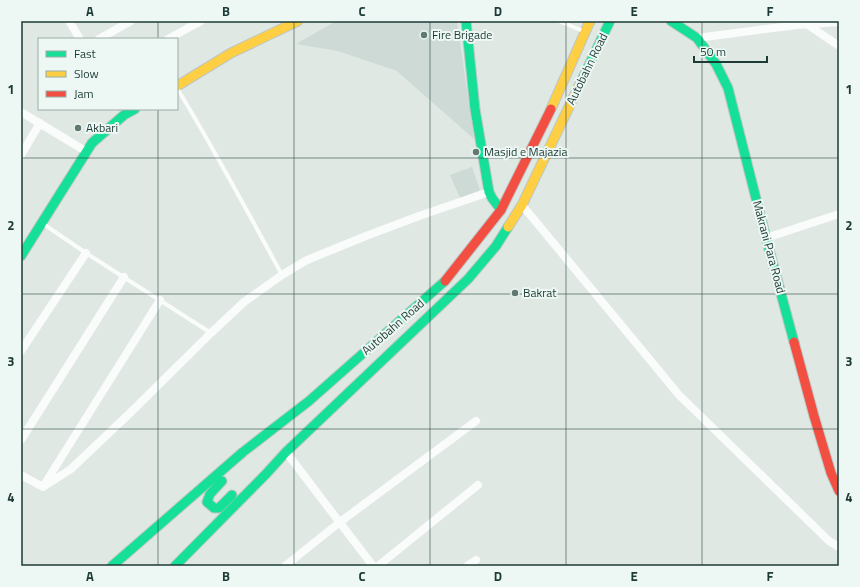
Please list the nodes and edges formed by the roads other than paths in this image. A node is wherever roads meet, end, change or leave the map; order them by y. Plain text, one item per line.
1 (69, 21) edge
2 (131, 21) edge
3 (201, 21) edge
4 (298, 21) edge
5 (466, 21) edge
6 (559, 21) edge
7 (590, 21) edge
8 (610, 21) edge
9 (671, 21) edge
10 (839, 22) edge
11 (793, 24) edge
12 (808, 25) junction
13 (585, 32) junction
14 (79, 38) edge
15 (101, 38) edge
16 (170, 38) edge
17 (697, 38) junction
18 (839, 46) edge
19 (178, 86) edge
20 (178, 89) edge
21 (21, 112) edge
22 (123, 112) edge
23 (40, 124) junction
24 (87, 152) junction
25 (21, 155) edge
26 (489, 192) junction
27 (522, 205) junction
28 (501, 210) junction
29 (839, 214) edge
30 (42, 222) junction
31 (766, 238) junction
32 (86, 253) junction
33 (21, 256) edge
34 (282, 275) junction
35 (124, 277) junction
36 (160, 300) junction
37 (211, 333) junction
38 (21, 351) edge
39 (476, 421) dead end
40 (21, 440) edge
41 (243, 452) junction
42 (286, 452) junction
43 (266, 474) junction
44 (21, 475) edge
45 (478, 484) dead end
46 (43, 487) junction
47 (839, 491) edge
48 (340, 522) junction
49 (839, 548) edge
50 (476, 560) dead end
51 (112, 566) edge
52 (175, 566) edge
53 (285, 566) edge
54 (373, 566) edge
55 (378, 566) edge
56 (467, 566) edge

1 - 14 street
2 - 15 street
3 - 16 street
4 - 19 main road
5 - 26 main road
6 - 13 lane
7 - 13 main road, Autobahn Road
8 - 27 main road, Autobahn Road
9 - 17 main road, Makrani Para Road
10 - 12 street
11 - 12 street
11 - 17 street
12 - 18 street
13 - 28 main road, Autobahn Road
17 - 31 main road, Makrani Para Road
20 - 34 lane
21 - 23 street
22 - 24 main road
23 - 24 street
23 - 25 street
24 - 30 main road
26 - 28 main road
26 - 34 street
27 - 42 main road, Autobahn Road
27 - 49 street
28 - 41 main road, Autobahn Road
29 - 31 street
30 - 32 lane
30 - 33 main road
31 - 47 main road, Makrani Para Road
32 - 35 lane
32 - 38 street
34 - 37 street
35 - 36 lane
35 - 40 street
36 - 37 lane
36 - 46 street
37 - 46 street
39 - 48 street
41 - 43 main road
41 - 51 main road, Autobahn Road
42 - 43 main road, Autobahn Road
42 - 48 street
43 - 52 main road, Autobahn Road
44 - 46 street
45 - 55 street
48 - 53 street
48 - 54 street
50 - 56 street

